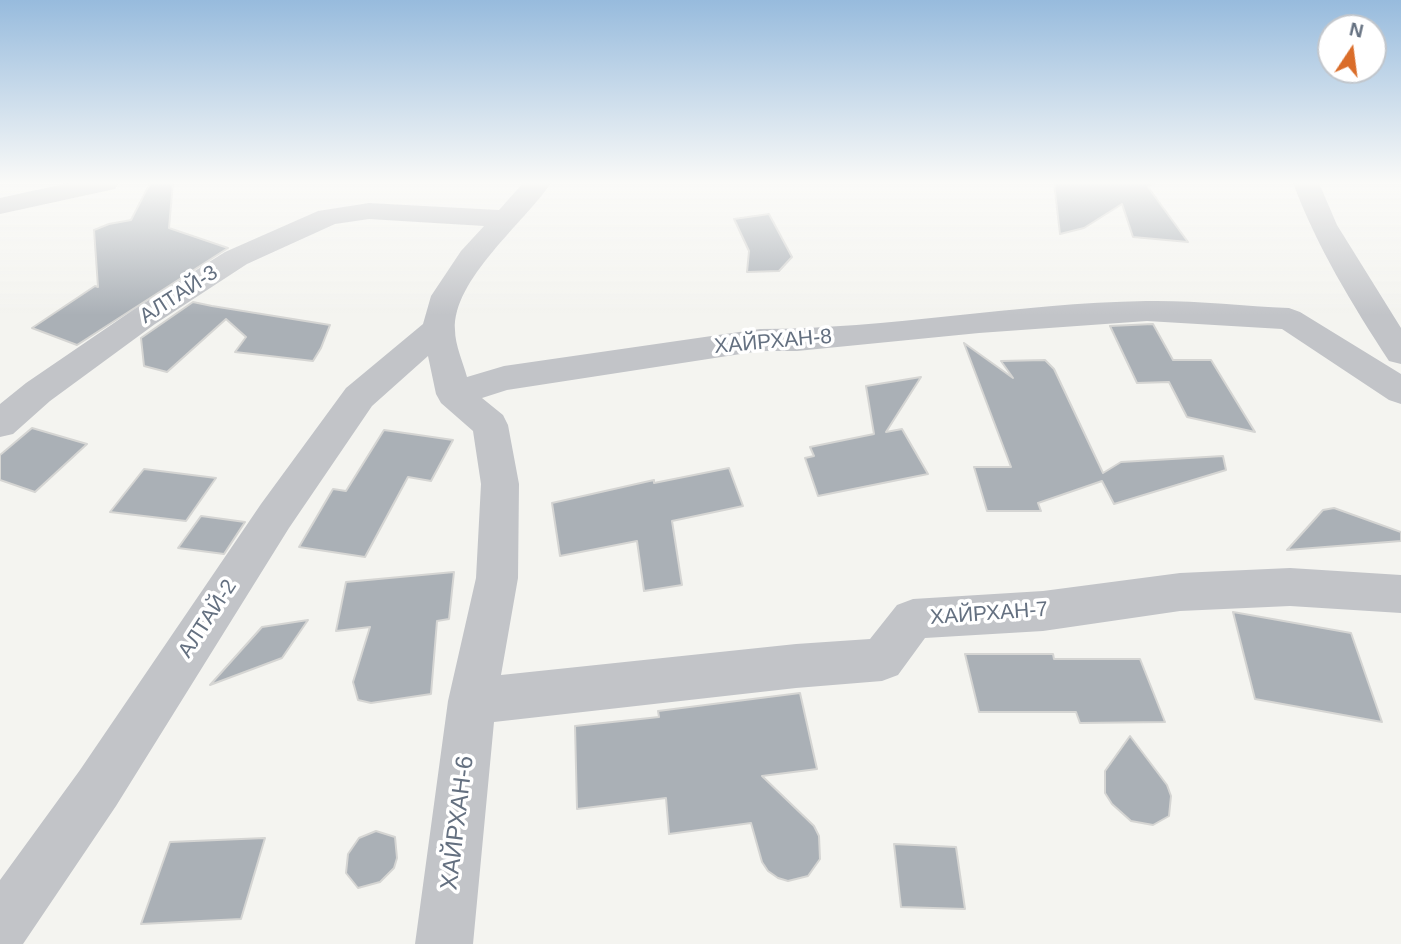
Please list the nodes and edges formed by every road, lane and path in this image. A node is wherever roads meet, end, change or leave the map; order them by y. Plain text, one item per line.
1 (305, 227) edge
2 (499, 227) edge
3 (1324, 227) edge
4 (438, 329) junction
5 (1401, 353) edge
6 (1401, 391) edge
7 (454, 394) junction
8 (0, 424) edge
9 (1401, 594) edge
10 (472, 701) junction
11 (0, 928) edge
12 (444, 944) edge

1 - 8 street, АЛТАЙ-3
2 - 4 street
3 - 5 street
4 - 7 street
4 - 11 street, АЛТАЙ-2
6 - 7 street, ХАЙРХАН-8
7 - 10 street
9 - 10 street, ХАЙРХАН-7
10 - 12 street, ХАЙРХАН-6

